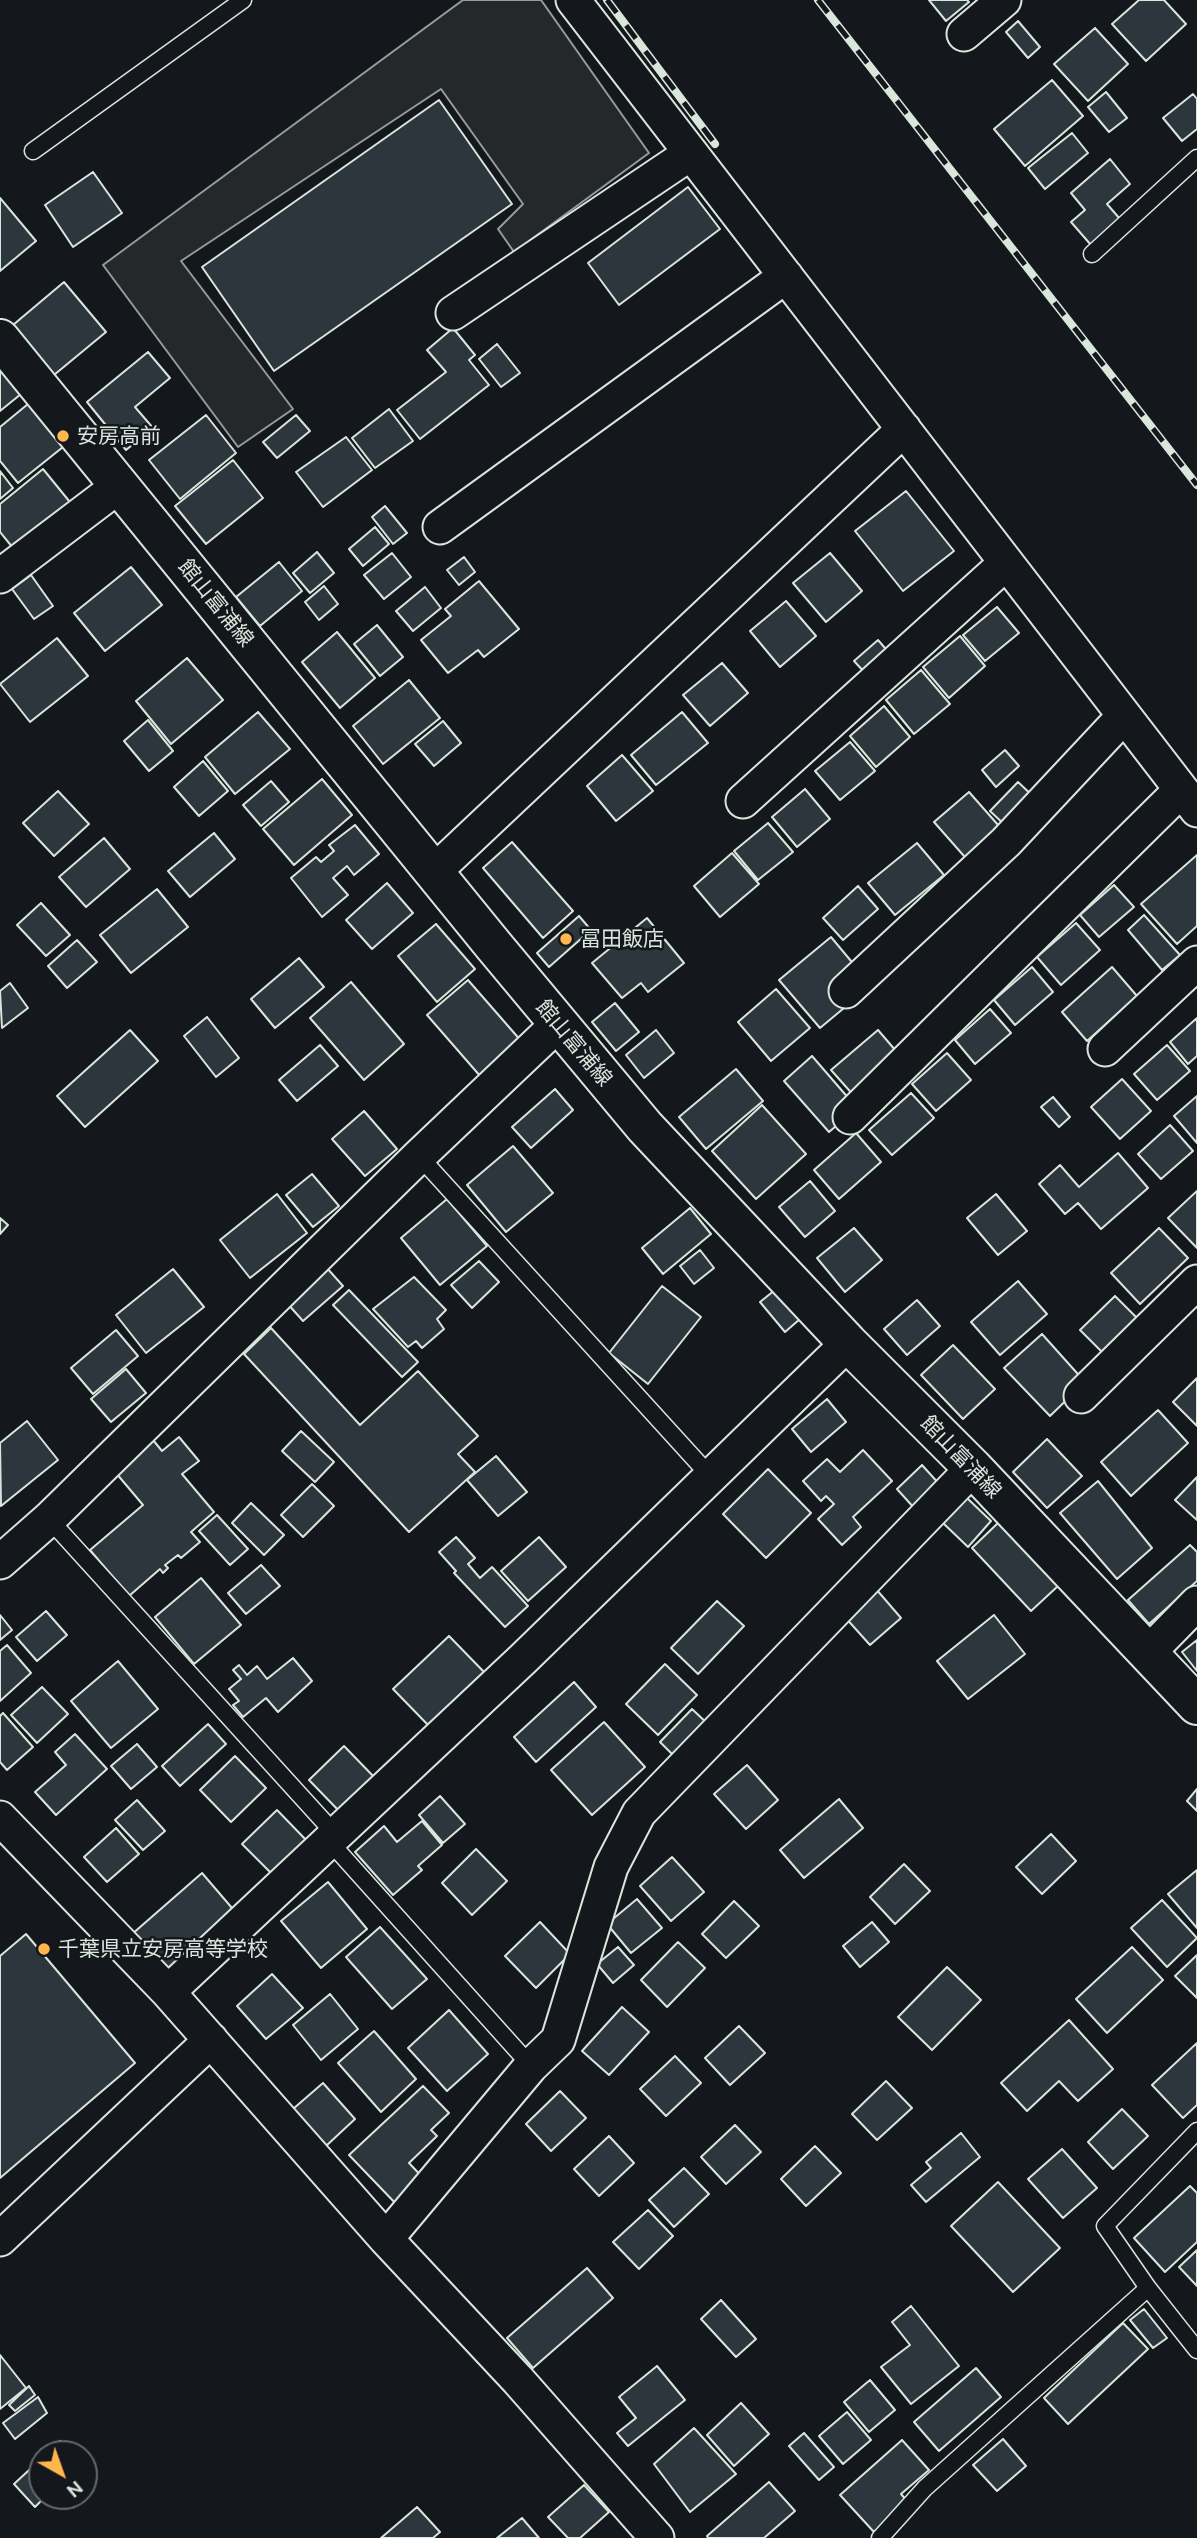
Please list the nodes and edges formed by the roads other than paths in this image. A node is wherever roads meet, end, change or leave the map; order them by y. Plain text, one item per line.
1 (243, 0) edge
2 (573, 0) edge
3 (1004, 0) edge
4 (964, 34) dead end
5 (33, 150) dead end
6 (691, 152) junction
7 (1197, 158) edge
8 (1092, 254) dead end
9 (786, 276) junction
10 (453, 313) dead end
11 (0, 339) edge
12 (904, 429) junction
13 (120, 485) junction
14 (440, 527) dead end
15 (1006, 563) junction
16 (0, 576) edge
17 (1124, 716) junction
18 (1189, 800) edge
19 (743, 801) dead end
20 (435, 871) junction
21 (1197, 963) edge
22 (846, 991) dead end
23 (558, 1024) junction
24 (1105, 1049) dead end
25 (850, 1117) dead end
26 (419, 1156) junction
27 (1197, 1282) edge
28 (848, 1343) junction
29 (1080, 1396) dead end
30 (973, 1468) junction
31 (711, 1477) junction
32 (49, 1519) junction
33 (0, 1562) edge
34 (1197, 1604) edge
35 (1148, 1653) junction
36 (1197, 1705) edge
37 (0, 1818) edge
38 (333, 1839) junction
39 (168, 1992) junction
40 (211, 2040) junction
41 (531, 2066) junction
42 (1197, 2132) edge
43 (0, 2239) edge
44 (386, 2239) junction
45 (1148, 2288) junction
46 (1197, 2350) edge
47 (657, 2538) edge
48 (880, 2538) edge

1 - 5 lane
2 - 6 street
3 - 4 street
6 - 9 street
6 - 10 street
7 - 8 lane
9 - 12 street
9 - 14 street
11 - 13 main road, 館山富浦線
12 - 15 street
12 - 20 street
13 - 16 street
13 - 20 main road, 館山富浦線
15 - 17 street
15 - 19 street
17 - 18 street
17 - 22 street
18 - 25 street
20 - 23 main road, 館山富浦線
21 - 24 street
23 - 26 street
23 - 28 main road, 館山富浦線
26 - 31 lane
26 - 32 street
27 - 29 street
28 - 30 main road, 館山富浦線
28 - 31 street
30 - 35 main road, 館山富浦線
30 - 41 street
31 - 38 street
32 - 33 street
32 - 38 lane
34 - 35 street
35 - 36 main road, 館山富浦線
37 - 39 street
38 - 39 street
38 - 41 lane
39 - 40 street
40 - 43 street
40 - 44 street
41 - 44 street
42 - 45 lane
44 - 47 street
45 - 46 lane
45 - 48 lane

